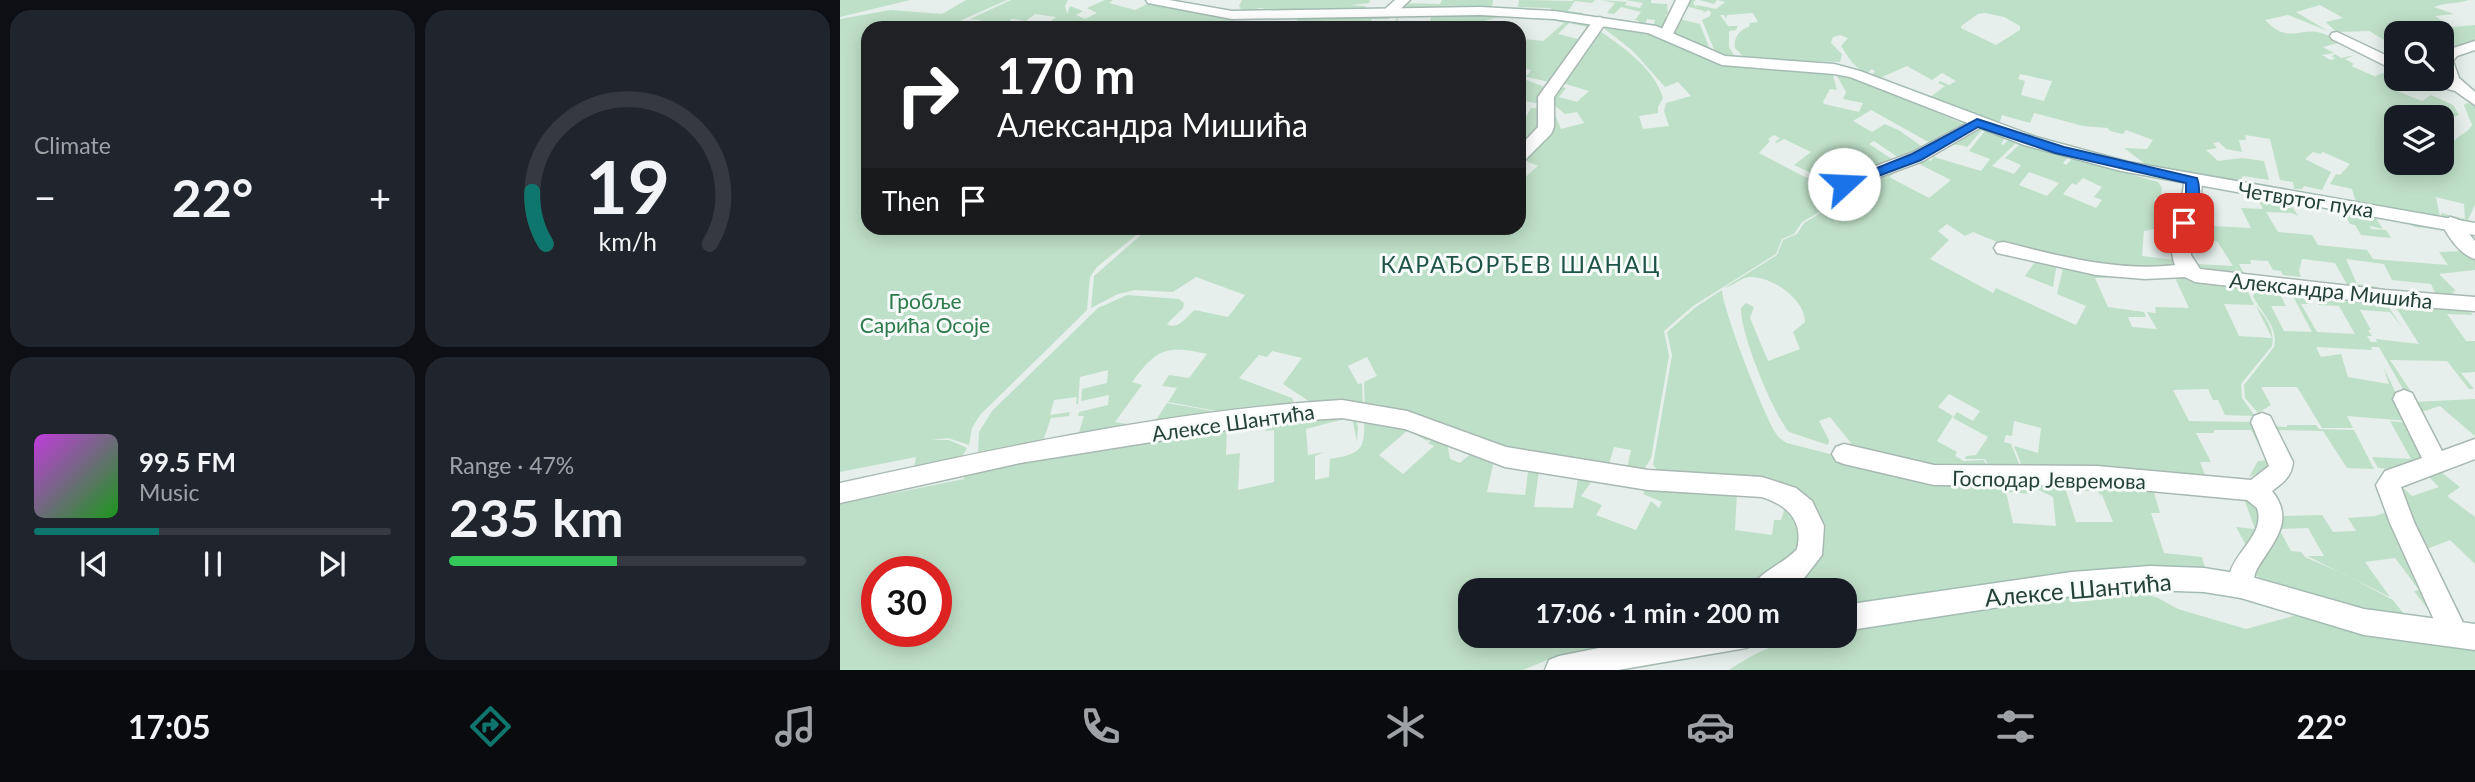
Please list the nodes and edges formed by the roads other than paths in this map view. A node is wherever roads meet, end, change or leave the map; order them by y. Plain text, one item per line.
1 (1153, 0) edge
2 (1403, 0) edge
3 (1683, 0) edge
4 (1390, 11) junction
5 (1600, 20) junction
6 (1666, 36) junction
7 (2337, 36) dead end
8 (2475, 45) edge
9 (2384, 60) edge
10 (2454, 86) edge
11 (2458, 87) junction
12 (2475, 100) edge
13 (1977, 122) junction
14 (1526, 150) edge
15 (2193, 180) junction
16 (1844, 184) dead end
17 (2450, 223) junction
18 (2475, 229) edge
19 (2004, 248) dead end
20 (2475, 253) edge
21 (2188, 270) junction
22 (2475, 304) edge
23 (2404, 398) dead end
24 (2262, 422) dead end
25 (2475, 449) edge
26 (1844, 454) dead end
27 (2437, 465) junction
28 (840, 492) edge
29 (2257, 492) junction
30 (1782, 578) edge
31 (2241, 586) junction
32 (1857, 616) edge
33 (2465, 635) edge
34 (1657, 648) edge
35 (1559, 670) edge

1 - 4 street, Четвртог пука
2 - 4 street
3 - 6 street
4 - 5 street, Четвртог пука
5 - 6 street, Четвртог пука
5 - 14 street
6 - 13 street, Четвртог пука
7 - 9 street
8 - 11 street
10 - 11 street
11 - 12 street
13 - 15 street, Четвртог пука
13 - 16 street
15 - 17 street, Четвртог пука
15 - 21 street
17 - 18 street, Четвртог пука
17 - 20 street
19 - 21 street, Александра Мишића
21 - 22 street, Александра Мишића
23 - 27 street
24 - 29 street
25 - 27 street
26 - 29 street, Господар Јевремова
27 - 33 street
28 - 30 street, Алексе Шантића
29 - 31 street
31 - 32 street, Алексе Шантића
31 - 33 street, Алексе Шантића
34 - 35 street

